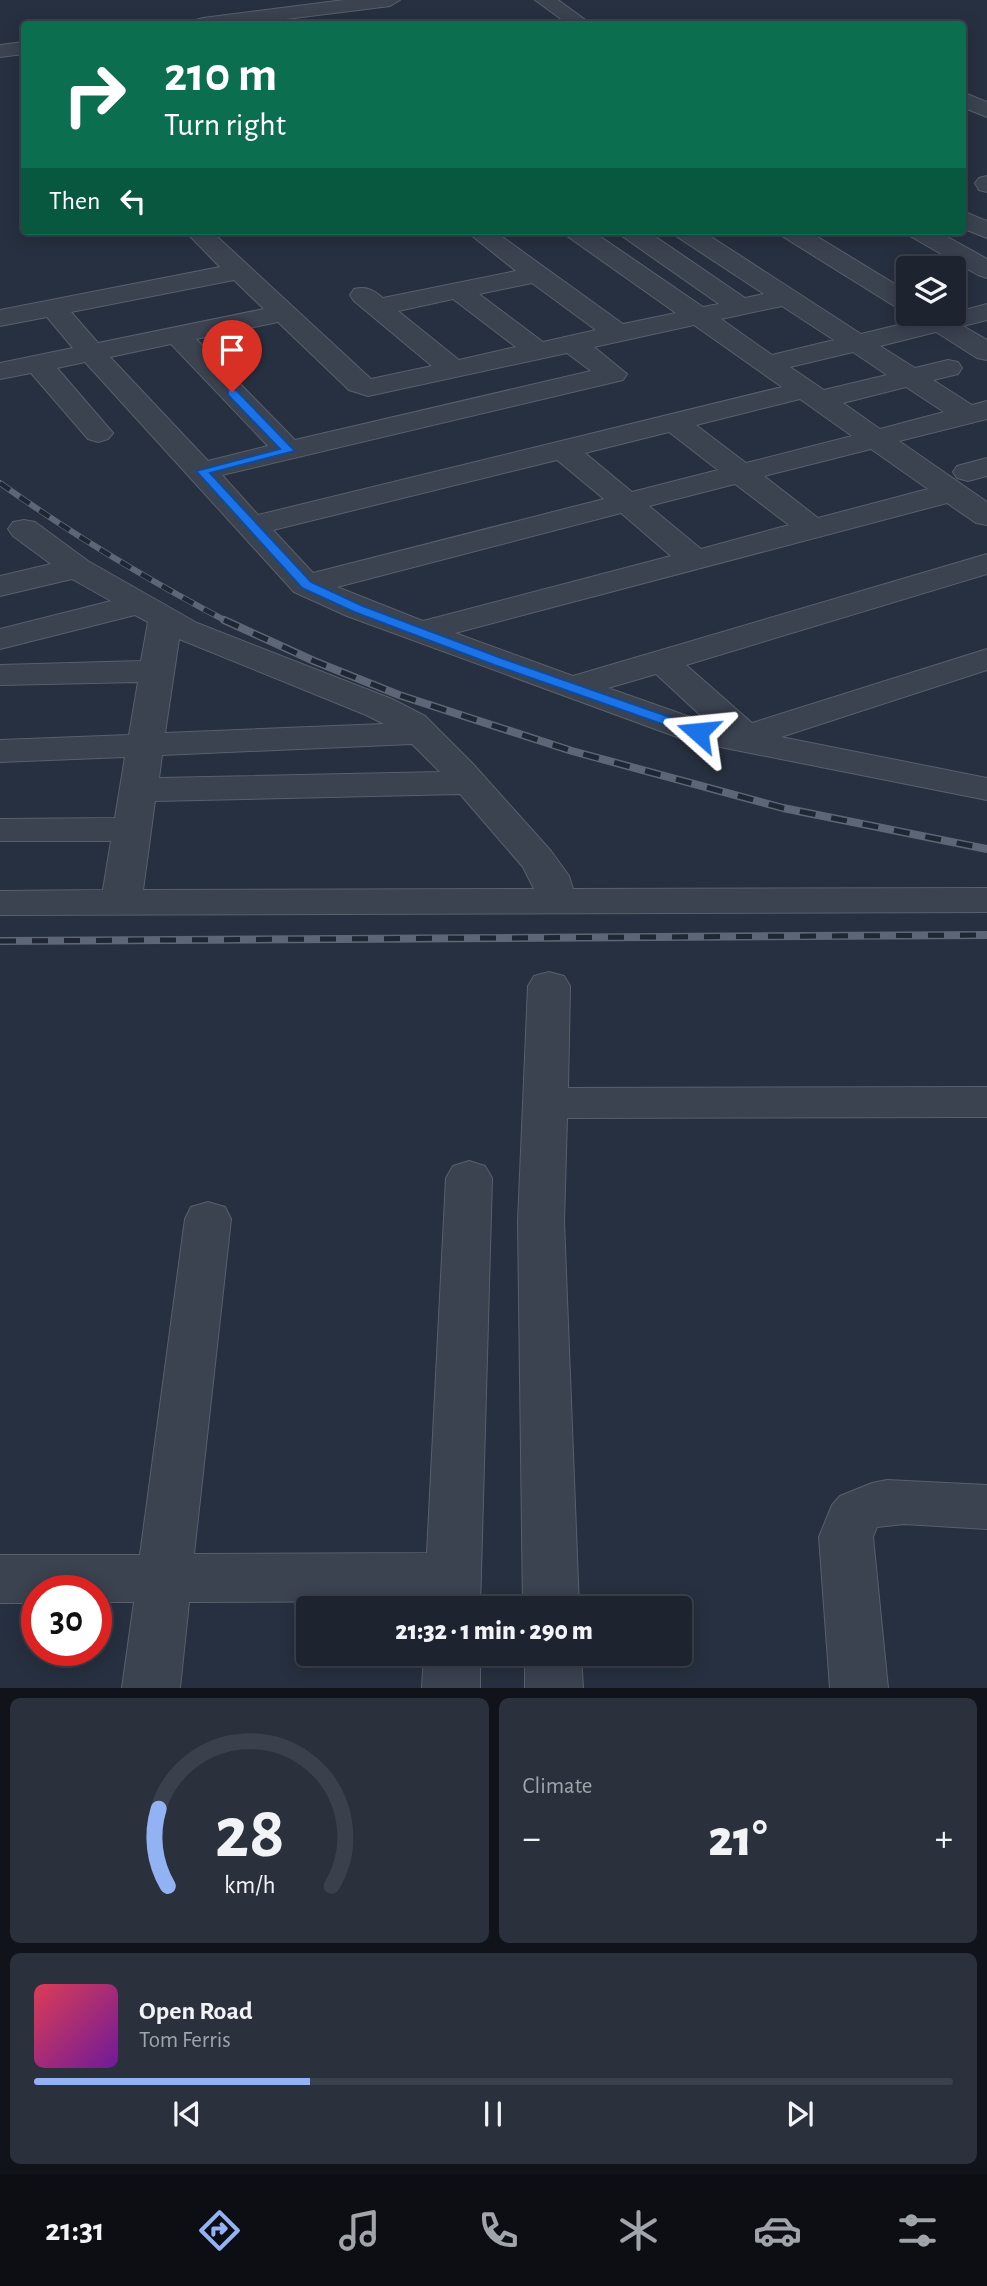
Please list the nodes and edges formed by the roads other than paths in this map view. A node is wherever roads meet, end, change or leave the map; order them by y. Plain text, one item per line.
1 (390, 0) edge
2 (545, 0) edge
3 (226, 21) edge
4 (572, 21) edge
5 (21, 48) edge
6 (0, 51) edge
7 (966, 100) edge
8 (987, 110) edge
9 (966, 220) edge
10 (987, 231) edge
11 (201, 235) edge
12 (483, 235) edge
13 (582, 235) edge
14 (637, 235) edge
15 (691, 235) edge
16 (798, 235) edge
17 (926, 235) edge
18 (987, 270) edge
19 (239, 271) junction
20 (536, 274) junction
21 (457, 290) junction
22 (896, 296) edge
23 (785, 297) junction
24 (741, 307) junction
25 (54, 308) junction
26 (987, 312) edge
27 (283, 313) junction
28 (966, 314) edge
29 (701, 316) junction
30 (0, 318) edge
31 (906, 326) edge
32 (945, 326) edge
33 (176, 334) junction
34 (619, 334) junction
35 (855, 342) junction
36 (575, 345) junction
37 (90, 351) junction
38 (540, 352) junction
39 (987, 352) edge
40 (37, 362) junction
41 (768, 364) junction
42 (948, 368) dead end
43 (0, 371) edge
44 (455, 371) junction
45 (909, 378) junction
46 (812, 395) junction
47 (977, 413) edge
48 (674, 422) junction
49 (97, 433) dead end
50 (876, 438) junction
51 (564, 450) junction
52 (289, 451) junction
53 (202, 471) junction
54 (740, 472) junction
55 (969, 477) edge
56 (624, 502) junction
57 (987, 516) edge
58 (251, 526) junction
59 (24, 529) dead end
60 (813, 529) junction
61 (696, 561) junction
62 (987, 564) edge
63 (77, 568) junction
64 (306, 585) junction
65 (0, 586) edge
66 (153, 611) junction
67 (421, 632) junction
68 (0, 639) edge
69 (662, 661) junction
70 (983, 665) edge
71 (158, 671) junction
72 (0, 675) edge
73 (570, 688) junction
74 (422, 733) junction
75 (742, 738) junction
76 (146, 745) junction
77 (0, 751) edge
78 (470, 783) junction
79 (987, 789) edge
80 (139, 790) junction
81 (133, 829) junction
82 (0, 830) edge
83 (987, 900) edge
84 (121, 902) junction
85 (550, 902) junction
86 (0, 903) edge
87 (549, 986) dead end
88 (545, 1102) junction
89 (987, 1102) edge
90 (469, 1178) dead end
91 (208, 1219) dead end
92 (987, 1507) edge
93 (0, 1579) edge
94 (164, 1579) junction
95 (453, 1592) edge
96 (551, 1596) edge
97 (452, 1666) edge
98 (553, 1666) edge
99 (151, 1688) edge
100 (452, 1688) edge
101 (554, 1688) edge
102 (859, 1688) edge

1 - 3 street
2 - 4 street
5 - 6 street
7 - 8 street
9 - 10 street
11 - 19 street
12 - 20 street
13 - 29 street
14 - 24 street
15 - 23 street
16 - 22 street
17 - 18 street
19 - 25 street
19 - 27 street
20 - 21 street
20 - 34 street
21 - 38 street
21 - 44 street
23 - 24 street
23 - 35 street
24 - 29 street
25 - 30 street
25 - 37 street
26 - 28 street
27 - 33 street
27 - 44 street
29 - 34 street
29 - 41 street
31 - 35 street
32 - 39 street
33 - 37 street
33 - 52 street
34 - 36 street
35 - 41 street
35 - 45 street
36 - 38 street
36 - 52 street
37 - 40 street
37 - 53 street
38 - 44 street
40 - 43 street
40 - 49 street
41 - 46 street
42 - 45 street
45 - 46 street
45 - 47 street
46 - 48 street
46 - 50 street
47 - 50 street
48 - 51 street
48 - 54 street
50 - 54 street
50 - 55 street
51 - 56 street
51 - 58 street
52 - 53 street
53 - 58 street
54 - 56 street
54 - 60 street
55 - 57 street
55 - 60 street
56 - 61 street
56 - 64 street
58 - 64 street
59 - 63 street
60 - 61 street
61 - 67 street
62 - 69 street
63 - 65 street
63 - 66 street
64 - 67 street
66 - 68 street
66 - 71 street
66 - 74 street
67 - 73 street
69 - 73 street
69 - 75 street
70 - 75 street
71 - 72 street
71 - 76 street
73 - 75 street
74 - 76 street
74 - 78 street
75 - 79 street
76 - 77 street
76 - 80 street
78 - 80 street
78 - 85 street
80 - 81 street
81 - 82 street
81 - 84 street
83 - 85 street
84 - 85 street
84 - 86 street
87 - 88 street
88 - 89 street
88 - 96 street
90 - 95 street
91 - 94 street
92 - 102 street
93 - 94 street
94 - 95 street
94 - 99 street
97 - 100 street
98 - 101 street

